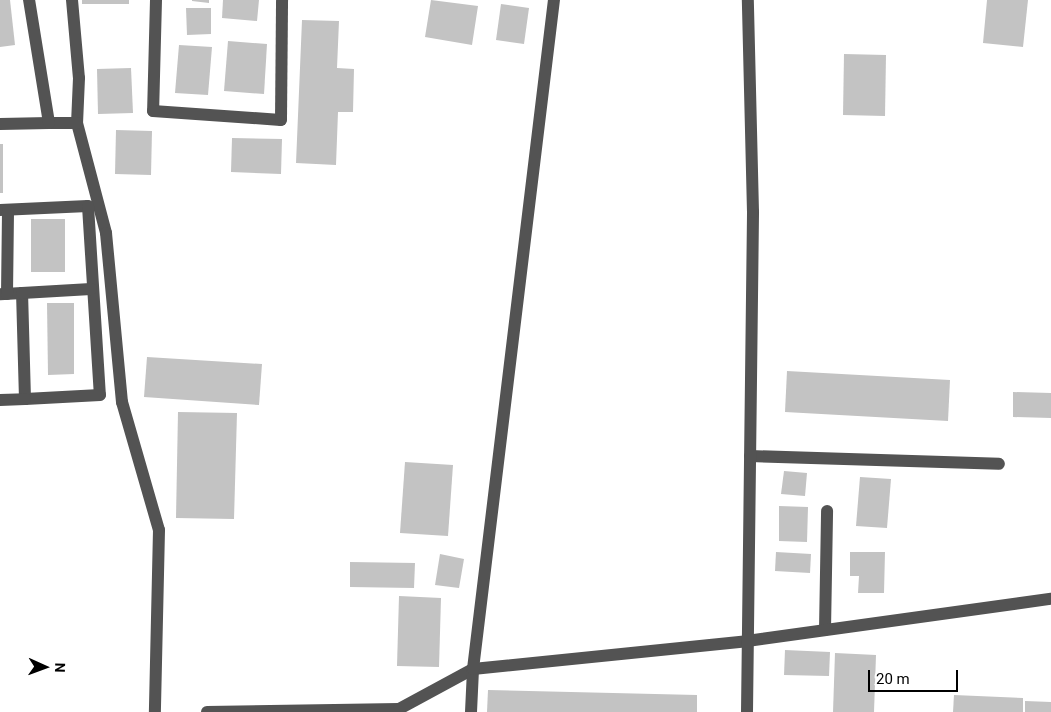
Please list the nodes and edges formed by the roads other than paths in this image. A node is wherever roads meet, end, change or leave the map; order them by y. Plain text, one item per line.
1 (29, 0) edge
2 (72, 0) edge
3 (156, 0) edge
4 (282, 0) edge
5 (554, 0) edge
6 (748, 0) edge
7 (49, 123) junction
8 (77, 123) junction
9 (0, 124) edge
10 (4, 210) edge
11 (92, 289) junction
12 (22, 292) junction
13 (4, 294) edge
14 (24, 398) junction
15 (0, 400) edge
16 (750, 456) junction
17 (1000, 464) dead end
18 (827, 511) dead end
19 (1051, 599) edge
20 (825, 630) junction
21 (747, 641) junction
22 (473, 668) junction
23 (155, 712) edge
24 (207, 712) edge
25 (471, 712) edge
26 (747, 712) edge

1 - 7 street
2 - 8 street
3 - 4 street
5 - 22 street
6 - 16 street
7 - 8 street
7 - 9 street
8 - 23 street
10 - 11 street
10 - 13 street
11 - 12 street
11 - 14 street
12 - 13 street
12 - 14 street
14 - 15 street
16 - 17 street
16 - 21 street
18 - 20 street
19 - 20 street
20 - 21 street
21 - 22 street
21 - 26 street
22 - 24 street
22 - 25 street

